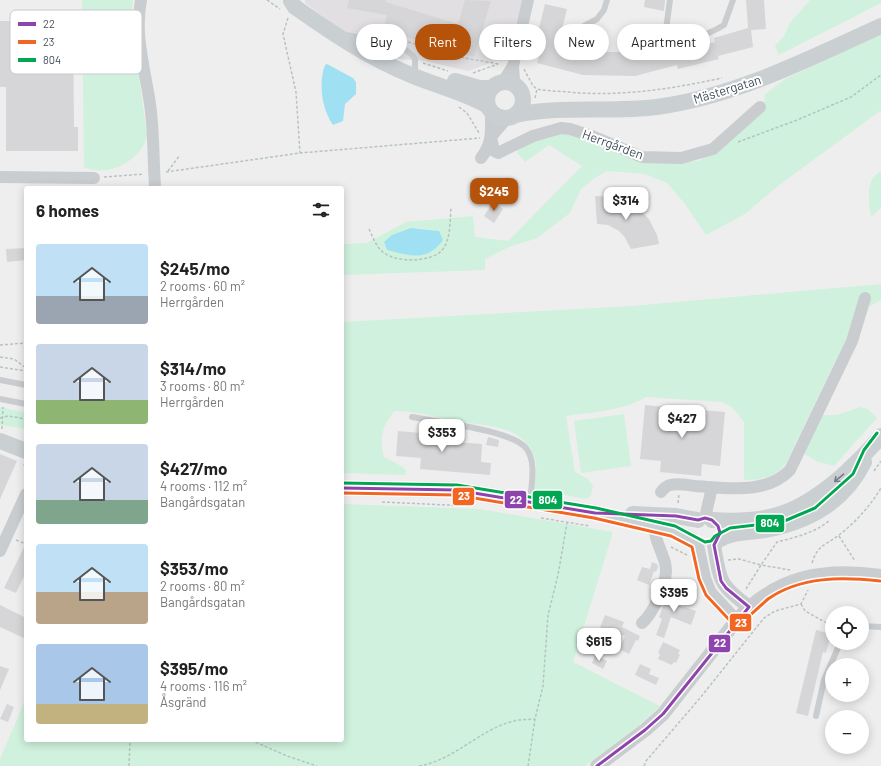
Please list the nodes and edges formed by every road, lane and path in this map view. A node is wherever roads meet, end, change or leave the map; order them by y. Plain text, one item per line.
1 (140, 0) edge
2 (528, 0) edge
3 (607, 0) edge
4 (670, 0) edge
5 (733, 0) edge
6 (292, 3) edge
7 (139, 10) edge
8 (588, 24) edge
9 (667, 24) edge
10 (881, 26) edge
11 (710, 34) edge
12 (142, 65) edge
13 (415, 65) junction
14 (513, 66) junction
15 (448, 71) dead end
16 (469, 74) dead end
17 (881, 75) edge
18 (728, 76) dead end
19 (497, 85) junction
20 (528, 94) junction
21 (760, 107) dead end
22 (490, 109) junction
23 (562, 110) junction
24 (511, 117) junction
25 (491, 137) junction
26 (733, 143) dead end
27 (300, 154) junction
28 (180, 155) dead end
29 (481, 158) dead end
30 (168, 172) junction
31 (154, 173) junction
32 (0, 177) edge
33 (94, 178) joint
34 (154, 186) dead end
35 (451, 207) dead end
36 (369, 229) dead end
37 (865, 298) dead end
38 (24, 343) edge
39 (0, 345) edge
40 (0, 357) edge
41 (0, 367) edge
42 (24, 368) edge
43 (24, 370) edge
44 (0, 380) edge
45 (24, 385) edge
46 (0, 399) edge
47 (24, 404) edge
48 (3, 406) dead end
49 (1, 417) edge
50 (412, 417) dead end
51 (24, 419) edge
52 (1, 436) edge
53 (881, 436) edge
54 (24, 440) edge
55 (24, 450) edge
56 (868, 452) junction
57 (712, 487) junction
58 (344, 488) edge
59 (881, 488) edge
60 (662, 492) dead end
61 (24, 498) edge
62 (530, 502) junction
63 (595, 513) junction
64 (705, 519) junction
65 (567, 523) dead end
66 (655, 527) junction
67 (839, 536) junction
68 (20, 541) dead end
69 (716, 542) junction
70 (24, 543) edge
71 (695, 543) junction
72 (0, 551) edge
73 (812, 563) dead end
74 (857, 566) dead end
75 (881, 576) edge
76 (809, 584) dead end
77 (801, 604) junction
78 (748, 607) junction
79 (736, 621) junction
80 (825, 622) edge
81 (642, 623) dead end
82 (869, 626) edge
83 (881, 627) edge
84 (837, 650) edge
85 (816, 716) dead end
86 (535, 719) junction
87 (130, 742) edge
88 (256, 742) edge
89 (128, 766) edge
90 (317, 766) edge
91 (419, 766) edge
92 (528, 766) edge
93 (597, 766) edge
94 (644, 766) edge

1 - 7 street
2 - 14 street
3 - 8 lane
4 - 9 lane
5 - 11 lane
6 - 13 main road, Mästergatan
6 - 22 main road
6 - 27 path
10 - 23 main road, Mästergatan
12 - 31 street
13 - 15 path
13 - 19 main road, Mästergatan
14 - 16 path
14 - 19 street
14 - 20 street
14 - 20 path
17 - 26 path
18 - 20 path
19 - 20 main road, Mästergatan
19 - 22 main road
20 - 23 main road, Mästergatan
20 - 24 main road
21 - 25 street, Herrgården
22 - 24 main road
22 - 25 street
23 - 24 main road, Mästergatan
24 - 25 street
25 - 27 path
25 - 29 street
27 - 30 path
28 - 30 path
30 - 31 path
31 - 33 path
31 - 34 street
32 - 33 street
35 - 36 path
37 - 57 street
38 - 39 path
40 - 42 path
41 - 43 path
44 - 45 lane
46 - 47 lane
48 - 49 path
49 - 51 path
49 - 52 path
50 - 62 lane
52 - 54 main road
52 - 55 main road
53 - 56 main road
56 -> 64 main road
56 - 69 main road
57 - 60 street
57 - 64 street
58 - 62 main road
59 - 67 path
61 - 72 street
62 - 63 main road
63 - 64 main road
63 - 66 main road
64 - 69 main road
64 - 71 main road
65 - 86 path
66 - 71 main road
66 - 81 street
67 - 73 path
67 - 74 path
68 - 70 path
69 - 71 main road
69 - 78 street
71 - 79 street
75 - 78 street
76 - 77 path
77 - 80 path
77 - 94 path
78 - 79 street
79 - 93 street
82 - 83 lane
84 - 85 lane
86 - 91 path
86 - 92 path
87 - 89 path
88 - 90 path

